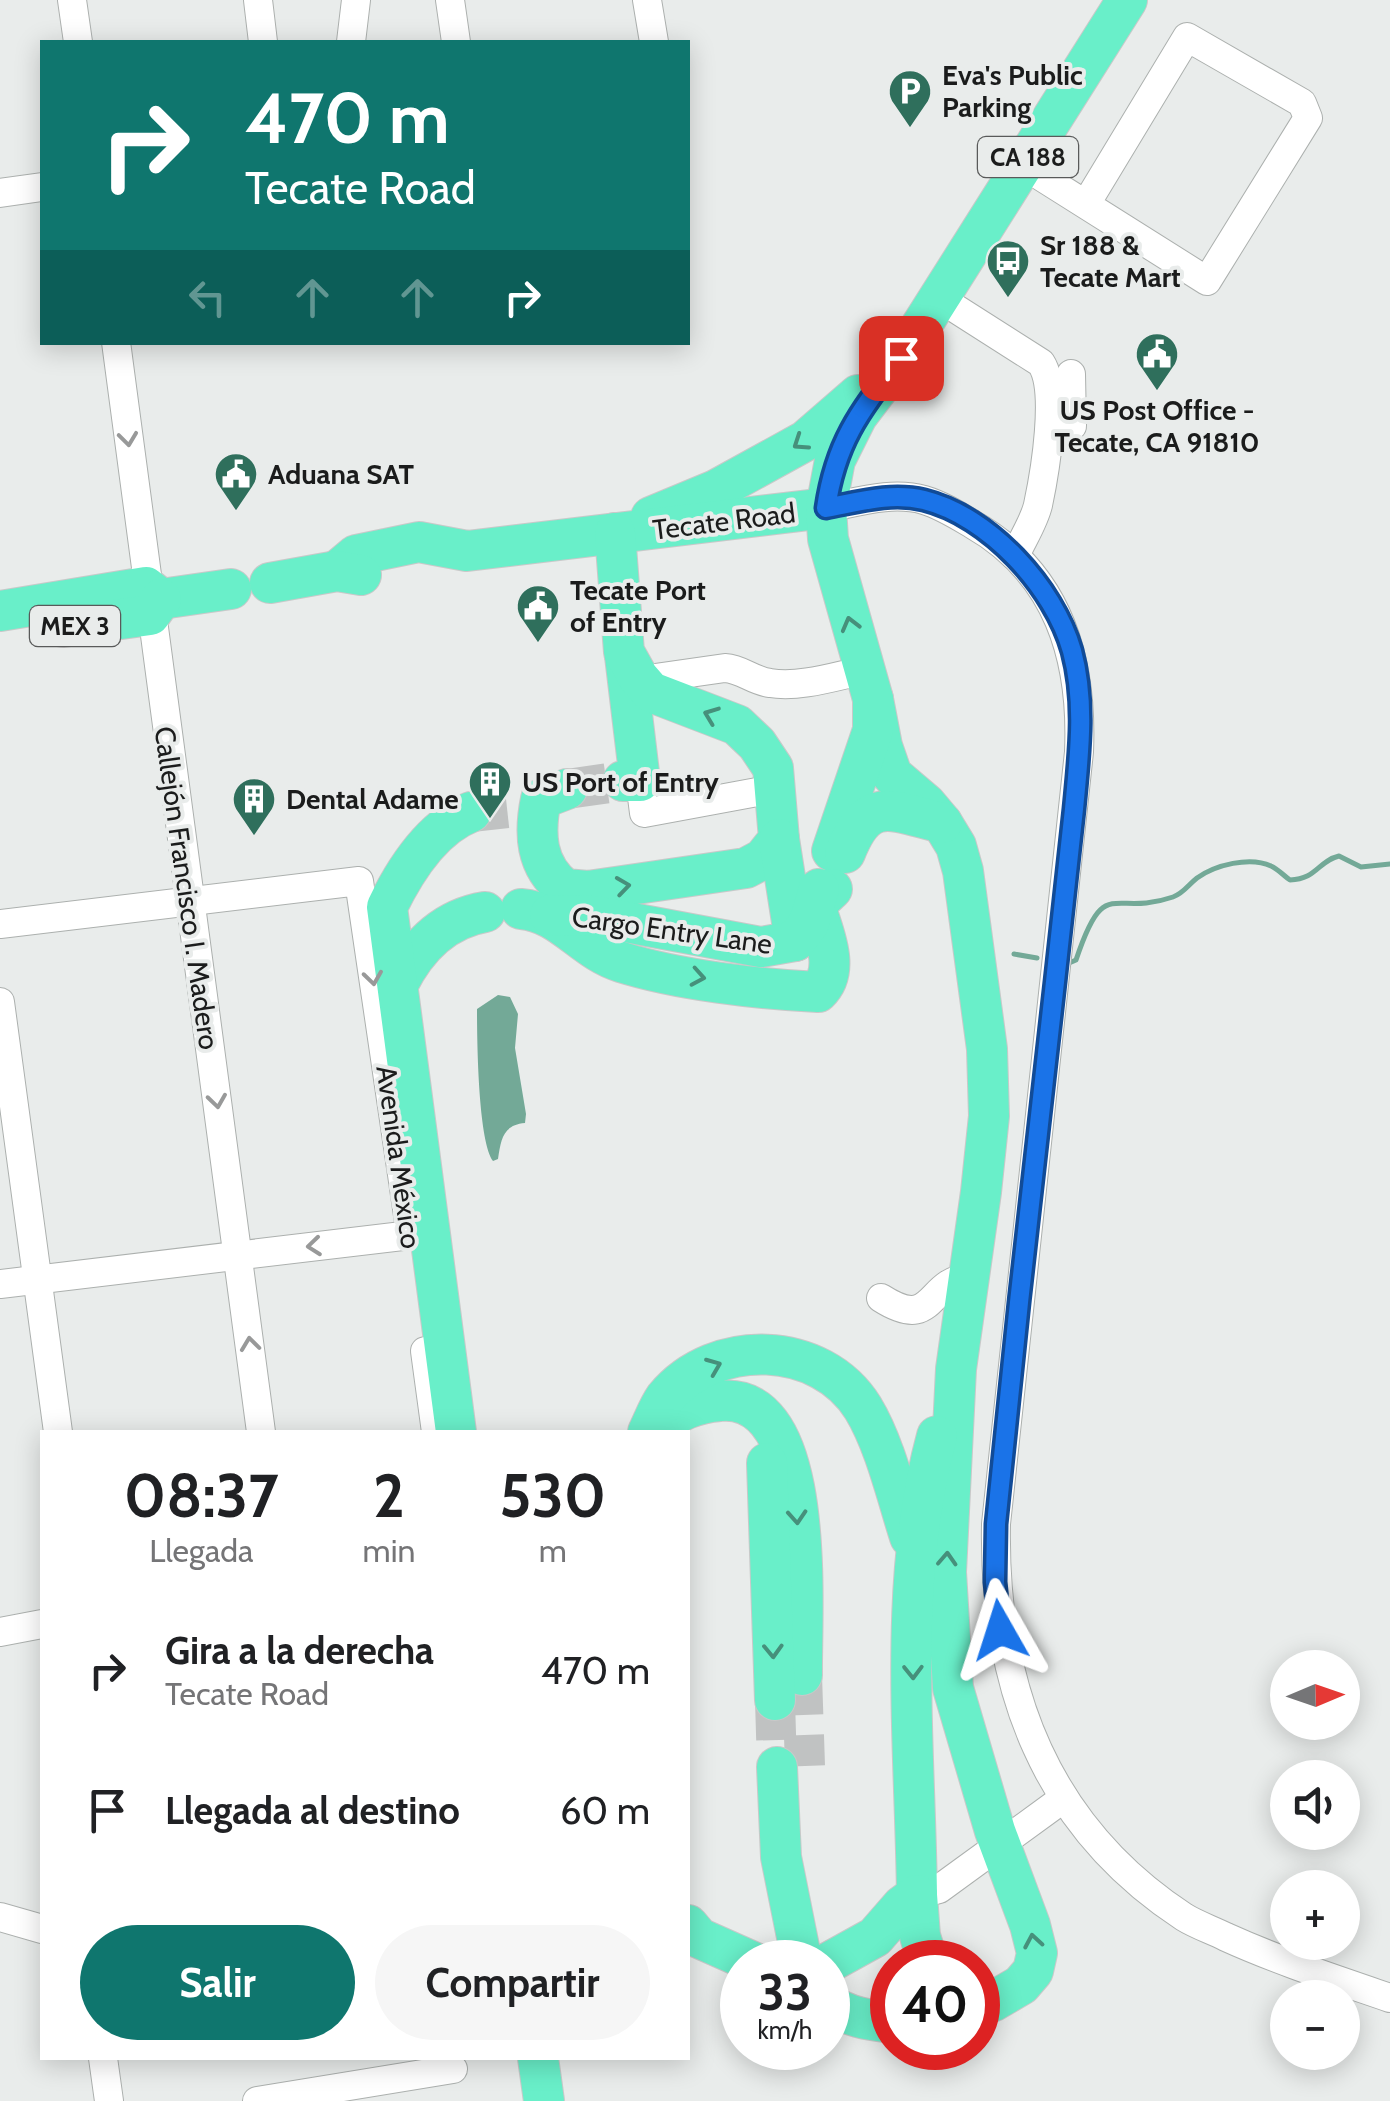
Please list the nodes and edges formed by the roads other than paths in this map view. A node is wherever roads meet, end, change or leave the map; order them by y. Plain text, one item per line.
1 (72, 0) edge
2 (258, 0) edge
3 (356, 0) edge
4 (450, 0) edge
5 (647, 0) edge
6 (1127, 0) edge
7 (78, 40) edge
8 (263, 40) edge
9 (351, 40) edge
10 (456, 40) edge
11 (654, 40) edge
12 (1023, 164) junction
13 (40, 187) edge
14 (0, 193) edge
15 (1086, 204) junction
16 (938, 298) junction
17 (116, 345) edge
18 (901, 358) junction
19 (1071, 374) dead end
20 (1072, 426) dead end
21 (826, 508) junction
22 (615, 533) junction
23 (1015, 556) junction
24 (152, 601) junction
25 (0, 610) edge
26 (0, 636) edge
27 (633, 666) junction
28 (869, 685) junction
29 (631, 781) joint
30 (566, 788) tunnel mouth
31 (774, 790) junction
32 (499, 821) junction
33 (942, 823) junction
34 (779, 839) junction
35 (829, 877) junction
36 (373, 894) junction
37 (189, 900) junction
38 (512, 918) junction
39 (0, 924) edge
40 (795, 941) junction
41 (398, 984) junction
42 (0, 1002) edge
43 (410, 1235) junction
44 (238, 1255) junction
45 (36, 1278) junction
46 (969, 1278) junction
47 (0, 1284) edge
48 (881, 1298) dead end
49 (956, 1369) junction
50 (58, 1430) edge
51 (261, 1430) edge
52 (436, 1430) edge
53 (456, 1430) edge
54 (650, 1430) edge
55 (652, 1430) edge
56 (915, 1552) junction
57 (40, 1624) edge
58 (0, 1632) edge
59 (788, 1688) tunnel mouth
60 (791, 1767) tunnel mouth
61 (1064, 1798) junction
62 (999, 1844) junction
63 (916, 1895) junction
64 (0, 1917) edge
65 (690, 1927) edge
66 (40, 1930) edge
67 (40, 1931) edge
68 (0, 1937) edge
69 (797, 1940) edge
70 (921, 1940) edge
71 (720, 1947) edge
72 (850, 1952) edge
73 (1000, 1996) edge
74 (1390, 1998) edge
75 (104, 2060) edge
76 (519, 2060) edge
77 (538, 2060) edge
78 (452, 2069) dead end
79 (389, 2090) edge
80 (108, 2101) edge
81 (257, 2101) edge
82 (525, 2101) edge
83 (544, 2101) edge

1 - 7 street
2 - 8 street
3 - 9 street
4 - 10 street
5 - 11 street
6 - 12 highway, Tecate Road / CA 188
12 - 15 street
12 - 16 highway, Tecate Road / CA 188
13 - 14 street
15 - 15 street
16 - 18 highway, Tecate Road / CA 188
16 - 23 street
17 -> 24 street, Callejón Francisco I. Madero
18 - 21 highway, Tecate Road / CA 188
18 -> 22 highway, CA 188
19 - 20 street
21 - 22 highway, Tecate Road / CA 188
21 - 23 street
28 -> 21 highway, Cargo Entry Lane
22 - 24 highway, Tecate Road / CA 188
22 - 27 highway
23 - 61 street
24 - 25 highway, MEX 3
24 - 26 highway, MEX 3
24 - 37 street, Callejón Francisco I. Madero
27 - 28 street
27 - 29 highway
31 -> 27 highway
28 - 33 highway
28 - 35 highway, Cargo Entry Lane
29 - 31 street
30 - 32 highway
31 - 34 highway
32 -> 34 highway
32 - 36 highway
33 - 35 highway
33 - 46 highway
34 - 40 highway
38 -> 35 highway
35 - 40 highway, Cargo Entry Lane
36 - 37 street
36 - 41 highway
36 -> 43 street, Avenida México
37 - 39 street
37 -> 44 street, Callejón Francisco I. Madero
38 - 40 highway, Cargo Entry Lane
38 - 41 highway
41 - 53 highway
42 - 45 street
43 -> 44 street
43 - 52 street, Avenida México
44 - 45 street
51 -> 44 street, Callejón Francisco I. Madero
45 - 47 street
45 - 50 street
46 - 48 street
46 - 49 highway
49 - 56 highway
62 -> 49 highway
54 -> 56 highway
55 -> 59 highway
56 -> 63 highway
57 - 58 street
60 - 69 highway
61 - 62 street
61 - 74 street
62 - 63 street
73 -> 62 highway
63 - 70 highway
63 - 72 highway
64 - 66 street
65 - 71 highway
67 - 68 street
75 - 80 street
76 - 82 street
77 - 83 highway
78 - 79 street
79 - 81 street

